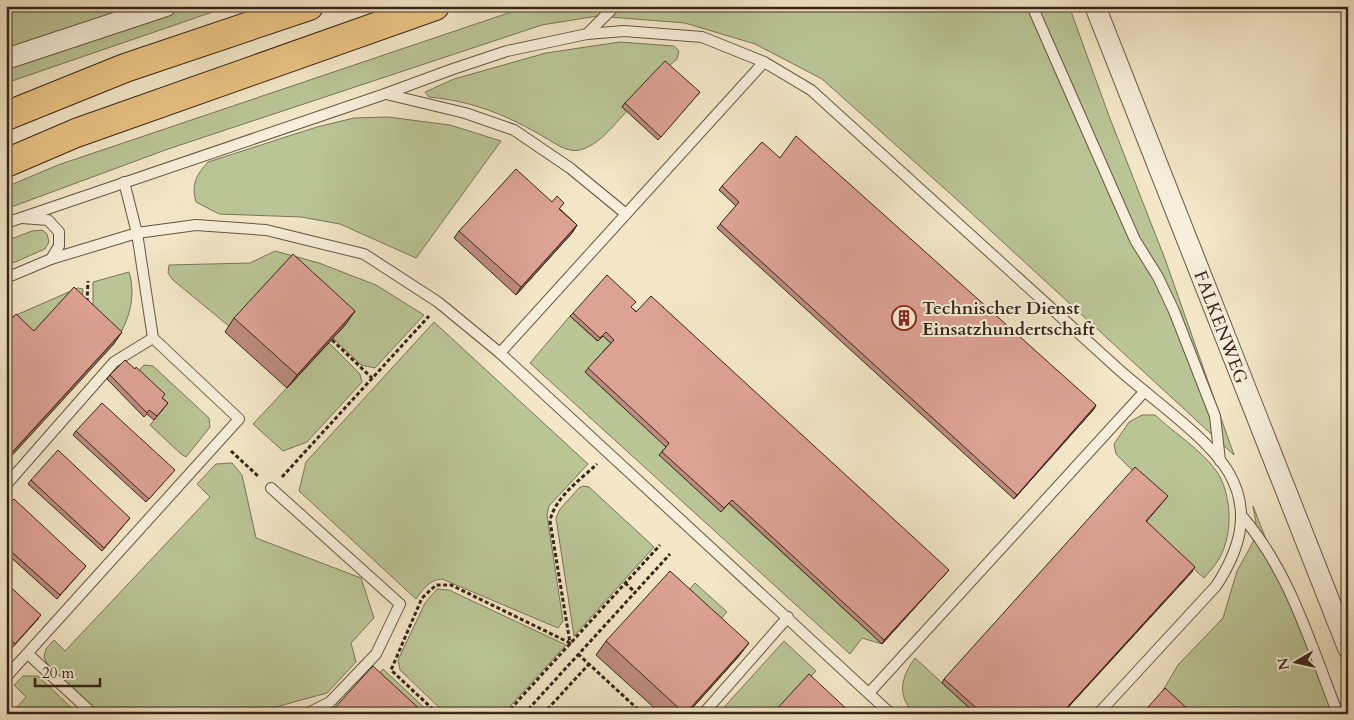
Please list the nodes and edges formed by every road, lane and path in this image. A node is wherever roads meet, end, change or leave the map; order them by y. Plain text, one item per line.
1 (166, 6) edge
2 (309, 6) edge
3 (435, 6) edge
4 (615, 6) edge
5 (1032, 6) edge
6 (1095, 6) edge
7 (587, 34) junction
8 (6, 59) edge
9 (764, 62) junction
10 (385, 94) junction
11 (6, 116) edge
12 (6, 163) edge
13 (124, 182) junction
14 (626, 214) junction
15 (18, 217) junction
16 (6, 223) edge
17 (137, 233) junction
18 (51, 259) junction
19 (6, 278) edge
20 (88, 281) dead end
21 (87, 307) edge
22 (430, 315) dead end
23 (152, 338) junction
24 (332, 340) edge
25 (500, 353) junction
26 (372, 378) junction
27 (1144, 392) junction
28 (219, 441) junction
29 (1220, 461) junction
30 (597, 464) dead end
31 (6, 485) edge
32 (271, 488) junction
33 (1241, 515) junction
34 (660, 545) dead end
35 (670, 554) dead end
36 (625, 583) junction
37 (635, 592) junction
38 (788, 617) junction
39 (570, 643) junction
40 (1348, 648) edge
41 (28, 654) junction
42 (578, 654) junction
43 (589, 664) junction
44 (6, 677) edge
45 (868, 693) junction
46 (92, 714) edge
47 (306, 714) edge
48 (438, 714) edge
49 (506, 714) edge
50 (524, 714) edge
51 (544, 714) edge
52 (643, 714) edge
53 (703, 714) edge
54 (891, 714) edge
55 (1098, 714) edge
56 (1338, 714) edge

1 - 8 street
2 - 11 highway
3 - 12 highway
4 - 7 lane
5 - 29 lane
6 - 40 street, FALKENWEG
7 - 9 lane
7 - 10 lane
9 - 14 lane
9 - 27 lane
10 - 13 lane
10 - 14 lane
13 - 15 lane
13 - 17 lane
14 - 25 lane
15 - 16 lane
15 - 18 lane
17 - 18 lane
17 - 23 lane
17 - 25 lane
18 - 19 lane
20 - 21 path
22 - 26 path
23 - 28 lane
23 - 31 lane
24 - 26 path
25 - 38 lane
26 - 32 path
27 - 29 lane
27 - 45 lane
28 - 32 path
28 - 41 lane
29 - 33 lane
30 - 39 path
32 - 47 lane
33 - 55 lane
33 - 56 lane
34 - 36 path
35 - 37 path
36 - 37 path
36 - 39 path
37 - 42 path
38 - 45 lane
38 - 53 lane
39 - 48 path
39 - 49 path
41 - 44 lane
41 - 46 lane
42 - 43 path
42 - 50 path
43 - 51 path
43 - 52 path
45 - 54 lane

